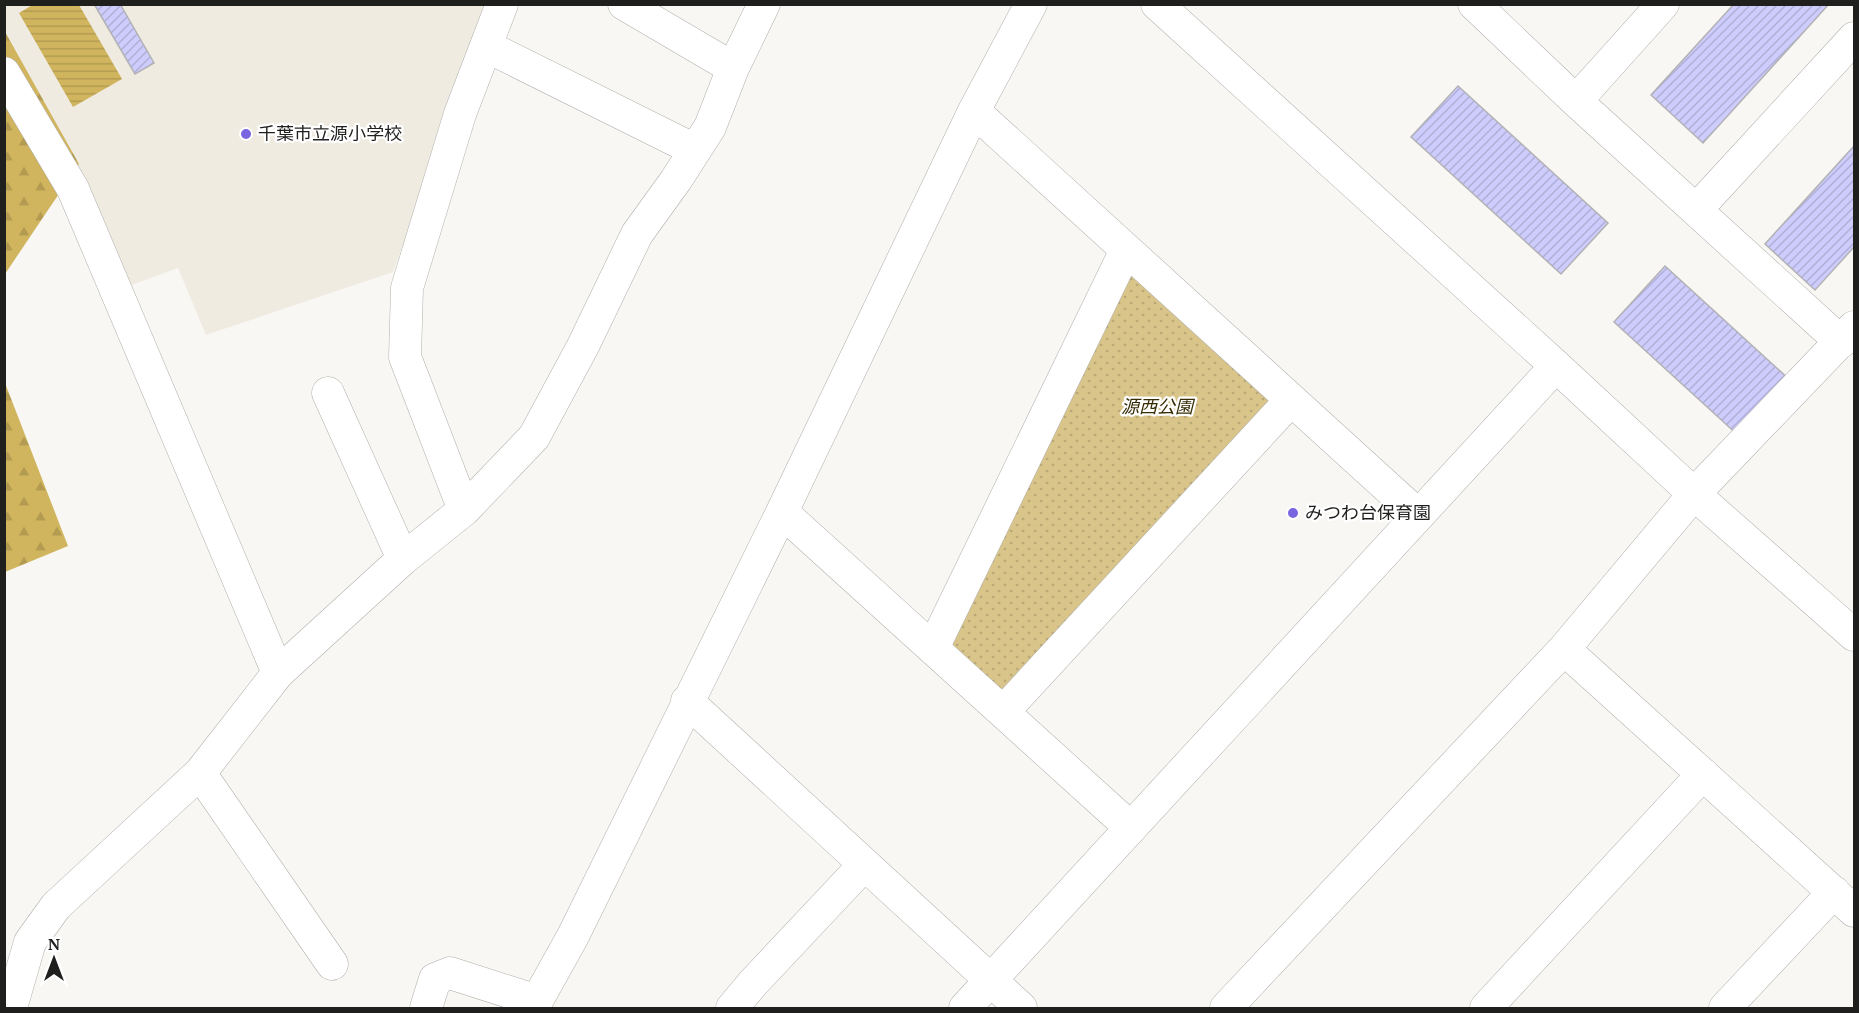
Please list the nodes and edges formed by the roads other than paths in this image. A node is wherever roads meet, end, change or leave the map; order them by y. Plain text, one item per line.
1 (502, 4) edge
2 (624, 4) edge
3 (764, 4) edge
4 (1031, 4) edge
5 (1474, 4) edge
6 (1663, 4) edge
7 (1174, 10) edge
8 (1854, 38) edge
9 (486, 46) junction
10 (733, 68) junction
11 (4, 73) edge
12 (1576, 101) junction
13 (974, 111) junction
14 (695, 150) junction
15 (1696, 210) junction
16 (1126, 250) junction
17 (1848, 335) edge
18 (1556, 366) junction
19 (328, 393) dead end
20 (1291, 400) junction
21 (1694, 494) junction
22 (464, 510) junction
23 (782, 512) junction
24 (1418, 515) junction
25 (404, 559) junction
26 (1851, 624) edge
27 (933, 648) junction
28 (1564, 649) junction
29 (278, 673) junction
30 (687, 701) junction
31 (1003, 712) junction
32 (200, 773) junction
33 (1703, 774) junction
34 (1131, 828) junction
35 (864, 865) junction
36 (1844, 901) edge
37 (332, 963) dead end
38 (991, 980) junction
39 (535, 1005) edge
40 (11, 1008) edge
41 (426, 1008) edge
42 (732, 1008) edge
43 (965, 1008) edge
44 (1021, 1008) edge
45 (1226, 1008) edge
46 (1486, 1008) edge
47 (1725, 1008) edge

1 - 9 street
2 - 10 street
3 - 10 street
4 - 13 street
5 - 12 street
6 - 12 street
7 - 18 street
8 - 15 street
9 - 14 street
9 - 22 street
10 - 14 street
11 - 29 street
12 - 15 street
13 - 16 street
13 - 23 street
14 - 22 street
15 - 17 street
16 - 20 street
16 - 27 street
17 - 21 street
18 - 21 street
18 - 24 street
19 - 25 street
20 - 24 street
20 - 31 street
21 - 26 street
21 - 28 street
22 - 25 street
23 - 27 street
23 - 30 street
24 - 34 street
25 - 29 street
27 - 31 street
28 - 33 street
28 - 45 street
29 - 32 street
30 - 35 street
30 - 39 street
31 - 34 street
32 - 37 street
32 - 40 street
33 - 36 street
33 - 46 street
34 - 38 street
35 - 38 street
35 - 42 street
36 - 47 street
38 - 43 street
38 - 44 street
39 - 41 street

